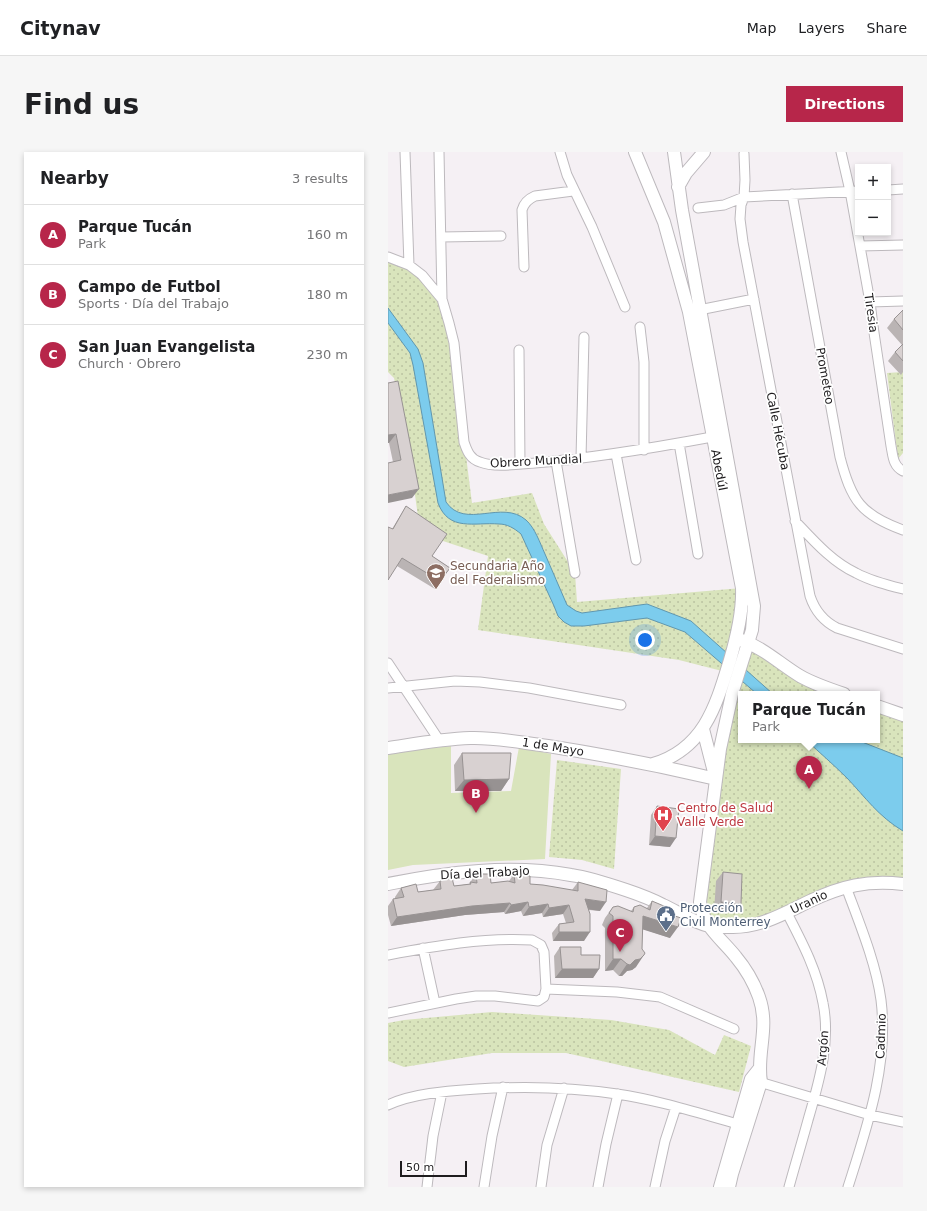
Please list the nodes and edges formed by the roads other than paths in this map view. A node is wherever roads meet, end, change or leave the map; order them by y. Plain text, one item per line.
1 (405, 152) edge
2 (439, 152) edge
3 (560, 152) edge
4 (635, 152) edge
5 (674, 152) edge
6 (704, 152) edge
7 (841, 152) edge
8 (744, 154) dead end
9 (678, 188) junction
10 (903, 189) edge
11 (891, 190) edge
12 (573, 191) junction
13 (854, 191) edge
14 (792, 194) junction
15 (744, 197) junction
16 (698, 208) dead end
17 (501, 236) dead end
18 (441, 237) junction
19 (903, 245) edge
20 (860, 246) junction
21 (388, 257) edge
22 (409, 265) junction
23 (524, 267) dead end
24 (442, 299) junction
25 (754, 299) junction
26 (903, 301) edge
27 (870, 302) junction
28 (625, 307) dead end
29 (694, 311) junction
30 (640, 327) dead end
31 (584, 337) dead end
32 (519, 350) dead end
33 (712, 437) junction
34 (679, 443) junction
35 (644, 450) junction
36 (616, 454) junction
37 (581, 458) junction
38 (556, 461) junction
39 (520, 464) junction
40 (903, 470) edge
41 (795, 521) junction
42 (903, 530) edge
43 (698, 554) dead end
44 (636, 560) dead end
45 (575, 573) dead end
46 (903, 589) edge
47 (736, 638) junction
48 (748, 643) junction
49 (903, 649) edge
50 (388, 664) edge
51 (403, 687) junction
52 (388, 688) edge
53 (836, 691) edge
54 (621, 705) dead end
55 (880, 707) edge
56 (903, 715) edge
57 (703, 729) junction
58 (439, 740) junction
59 (388, 748) edge
60 (653, 764) junction
61 (716, 779) junction
62 (388, 884) edge
63 (903, 884) edge
64 (846, 887) junction
65 (787, 913) junction
66 (693, 920) joint
67 (708, 926) junction
68 (423, 948) junction
69 (388, 955) edge
70 (546, 989) junction
71 (435, 1003) junction
72 (388, 1013) edge
73 (734, 1029) dead end
74 (756, 1081) junction
75 (503, 1088) junction
76 (564, 1088) junction
77 (442, 1092) junction
78 (618, 1094) junction
79 (814, 1098) junction
80 (388, 1105) edge
81 (676, 1107) junction
82 (870, 1115) junction
83 (903, 1122) edge
84 (738, 1124) junction
85 (427, 1187) edge
86 (484, 1187) edge
87 (541, 1187) edge
88 (598, 1187) edge
89 (655, 1187) edge
90 (720, 1187) edge
91 (729, 1187) edge
92 (789, 1187) edge
93 (848, 1187) edge

1 - 22 street
2 - 18 street
3 - 12 street
4 - 29 street, Abedúl
5 - 9 street, Abedúl
6 - 9 street
7 - 13 street, Tiresia
8 - 15 street, Calle Hécuba
9 - 29 street, Abedúl
10 - 11 street
12 - 23 street
12 - 28 street
13 - 14 street
13 - 20 street, Tiresia
14 - 15 street
14 - 42 street, Prometeo
15 - 16 street
15 - 25 street, Calle Hécuba
17 - 18 street
18 - 24 street
19 - 20 street
20 - 27 street, Tiresia
21 - 22 street, Obrero Mundial
22 - 24 street, Obrero Mundial
24 - 39 street, Obrero Mundial
25 - 29 street
25 - 41 street, Calle Hécuba
26 - 27 street
27 - 40 street, Tiresia
29 - 33 street, Abedúl
29 - 48 street, Abedúl
30 - 35 street
31 - 37 street
32 - 39 street
33 - 34 street, Obrero Mundial
33 - 47 street, Abedúl
34 - 35 street, Obrero Mundial
34 - 43 street
35 - 36 street, Obrero Mundial
36 - 37 street, Obrero Mundial
36 - 44 street
37 - 38 street, Obrero Mundial
38 - 39 street, Obrero Mundial
38 - 45 street
41 - 46 street
41 - 49 street, Calle Hécuba
47 - 48 street
47 - 57 street, Abedúl
48 - 53 street
48 - 61 street, Abedúl
50 - 51 street
51 - 52 street
51 - 54 street
51 - 58 street
55 - 56 street
57 - 60 street, Abedúl
57 - 61 street
58 - 59 street, 1 de Mayo
58 - 60 street, 1 de Mayo
60 - 61 street, 1 de Mayo
61 - 67 street, Abedúl
62 - 66 street, Día del Trabajo
63 - 64 street, Uranio
64 - 65 street, Uranio
64 - 82 street, Cadmio
65 - 67 street, Uranio
65 - 79 street, Argón
66 - 67 street, Uranio
67 - 74 street
68 - 69 street
68 - 70 street
68 - 71 street
70 - 71 street
70 - 73 street
71 - 72 street
74 - 79 street
74 - 84 street
74 - 91 street
75 - 76 street
75 - 77 street
75 - 86 street
76 - 78 street
76 - 87 street
77 - 80 street
77 - 85 street
78 - 81 street
78 - 88 street
79 - 82 street
79 - 92 street, Argón
81 - 84 street
81 - 89 street
82 - 83 street
82 - 93 street, Cadmio
84 - 90 street

